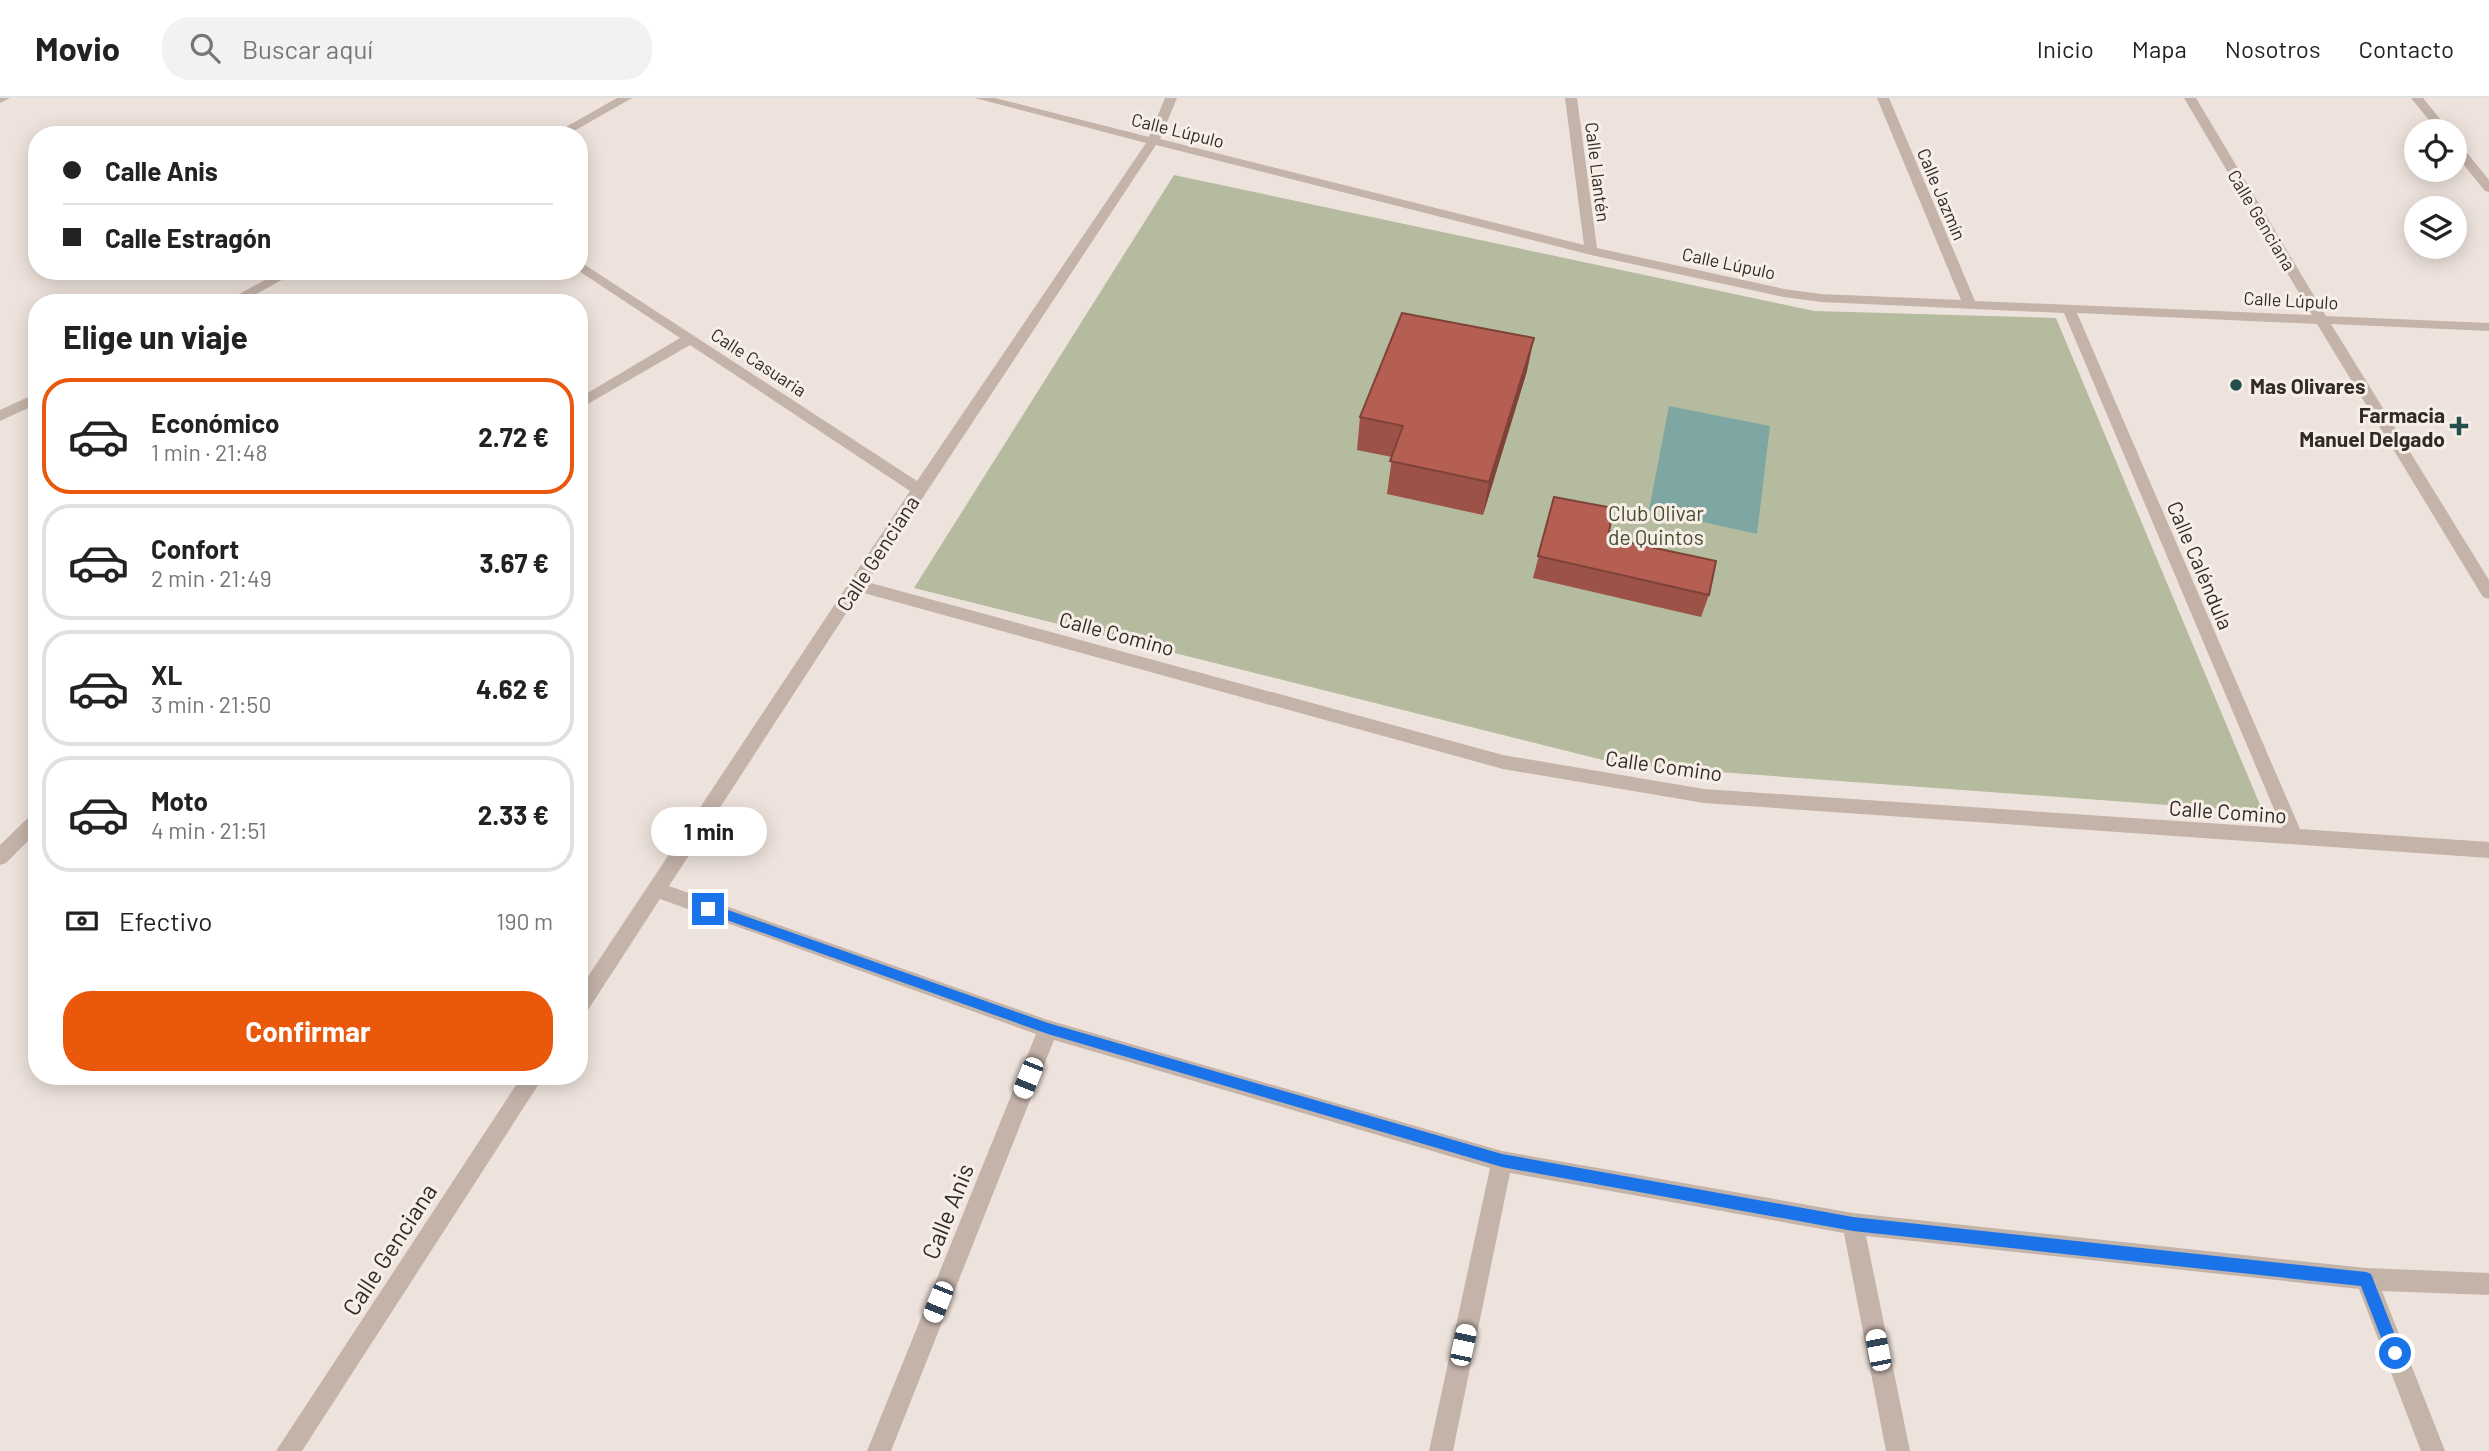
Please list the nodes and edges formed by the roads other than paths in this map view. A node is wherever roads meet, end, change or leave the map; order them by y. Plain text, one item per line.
1 (626, 98) edge
2 (981, 98) edge
3 (1171, 98) edge
4 (1571, 98) edge
5 (1883, 98) edge
6 (2190, 98) edge
7 (2417, 98) edge
8 (2434, 119) edge
9 (575, 126) edge
10 (1153, 141) junction
11 (2467, 161) edge
12 (2489, 188) edge
13 (1591, 251) junction
14 (588, 271) edge
15 (274, 280) edge
16 (247, 294) edge
17 (1969, 303) junction
18 (2068, 307) junction
19 (2321, 319) junction
20 (2489, 327) edge
21 (689, 339) junction
22 (588, 399) edge
23 (28, 402) edge
24 (0, 416) edge
25 (919, 490) junction
26 (856, 585) junction
27 (2489, 593) edge
28 (28, 829) edge
29 (2295, 838) junction
30 (2489, 850) edge
31 (0, 857) edge
32 (656, 890) junction
33 (588, 993) edge
34 (1048, 1028) junction
35 (528, 1085) edge
36 (1502, 1161) junction
37 (1853, 1224) junction
38 (2366, 1279) junction
39 (2489, 1284) edge
40 (288, 1451) edge
41 (878, 1451) edge
42 (1441, 1451) edge
43 (1898, 1451) edge
44 (2433, 1451) edge

1 - 9 street
2 - 10 street, Calle Lúpulo
3 - 10 street, Calle Genciana
4 - 13 street, Calle Llantén
5 - 17 street, Calle Jazmín
6 - 19 street, Calle Genciana
7 - 8 street
10 - 13 street, Calle Lúpulo
10 - 25 street, Calle Genciana
11 - 12 street
13 - 17 street, Calle Lúpulo
14 - 21 street, Calle Casuaria
15 - 16 street
17 - 18 street, Calle Lúpulo
18 - 19 street, Calle Lúpulo
18 - 29 street, Calle Caléndula
19 - 20 street, Calle Lúpulo
19 - 27 street, Calle Genciana
21 - 22 street
21 - 25 street, Calle Casuaria
23 - 24 street
25 - 26 street, Calle Genciana
26 - 29 street, Calle Comino
26 - 32 street, Calle Genciana
28 - 31 street
29 - 30 street, Calle Comino
32 - 33 street, Calle Genciana
32 - 34 street
34 - 36 street
34 - 41 street, Calle Anis
35 - 40 street, Calle Genciana
36 - 37 street
36 - 42 street
37 - 38 street
37 - 43 street
38 - 39 street
38 - 44 street

